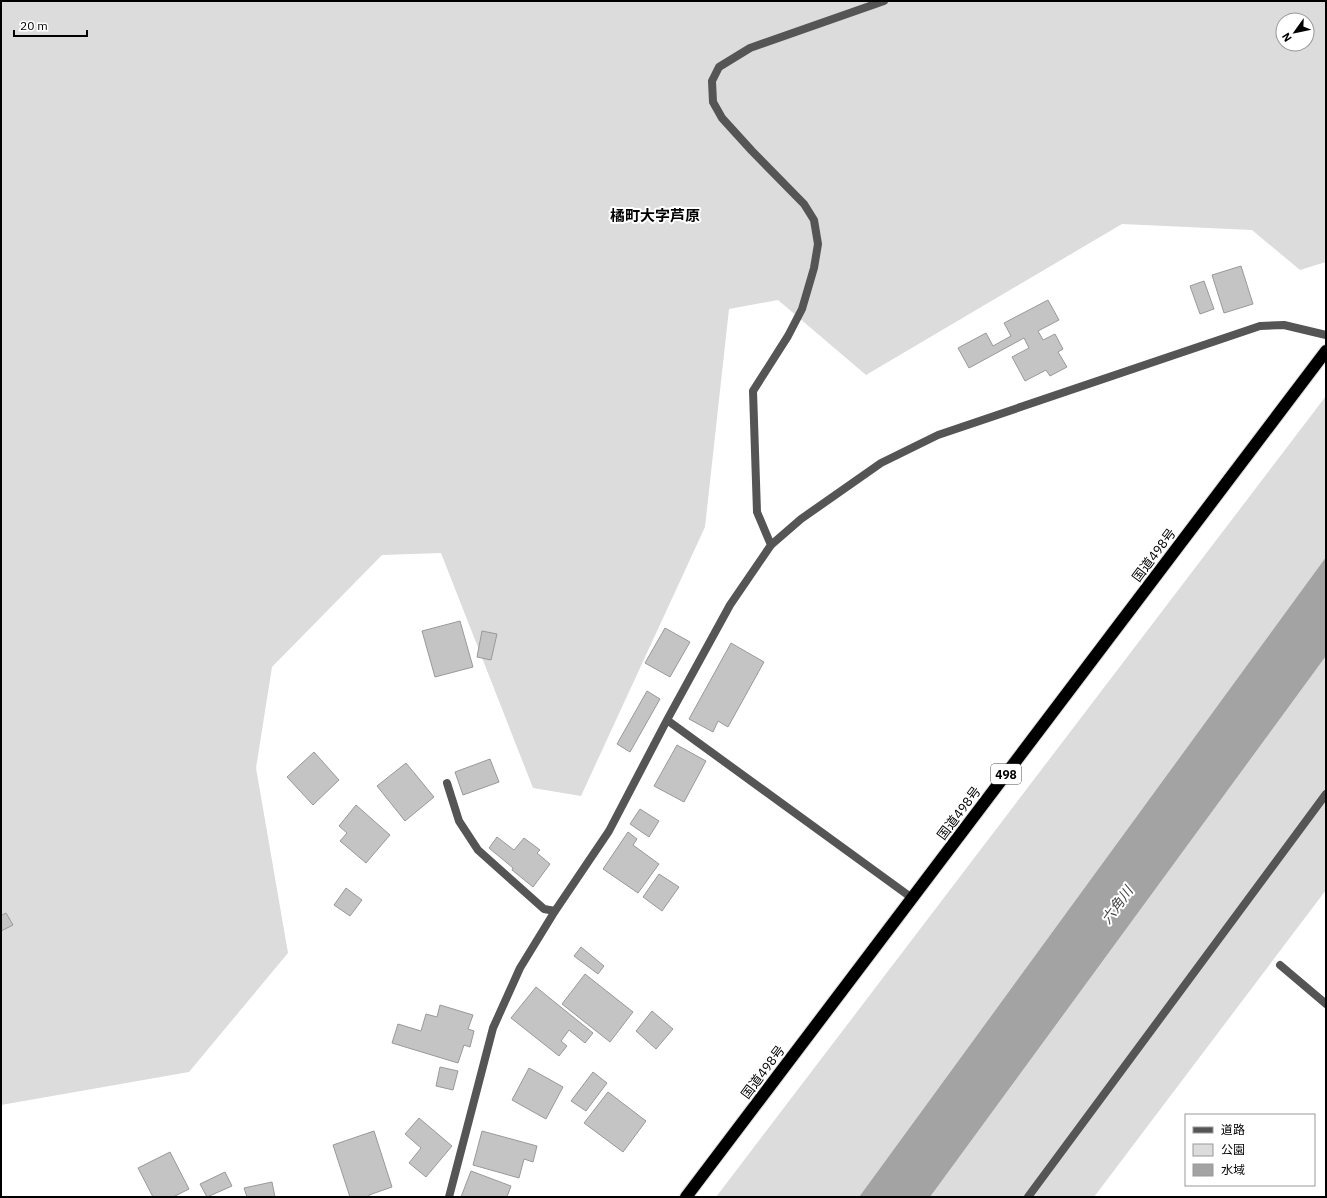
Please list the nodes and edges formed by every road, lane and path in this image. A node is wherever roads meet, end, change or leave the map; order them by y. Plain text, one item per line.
1 (884, 1) edge
2 (1326, 335) edge
3 (1326, 351) edge
4 (771, 545) junction
5 (667, 720) junction
6 (447, 783) dead end
7 (1326, 794) edge
8 (912, 898) junction
9 (555, 911) junction
10 (1280, 965) dead end
11 (1326, 1004) edge
12 (449, 1197) edge
13 (686, 1197) edge
14 (1028, 1197) edge

1 - 4 street
2 - 4 street
3 - 8 highway, 国道498号 / 498
4 - 5 street
5 - 8 street
5 - 9 street
6 - 9 street
7 - 14 street
8 - 13 highway, 国道498号 / 498
9 - 12 street
10 - 11 street

